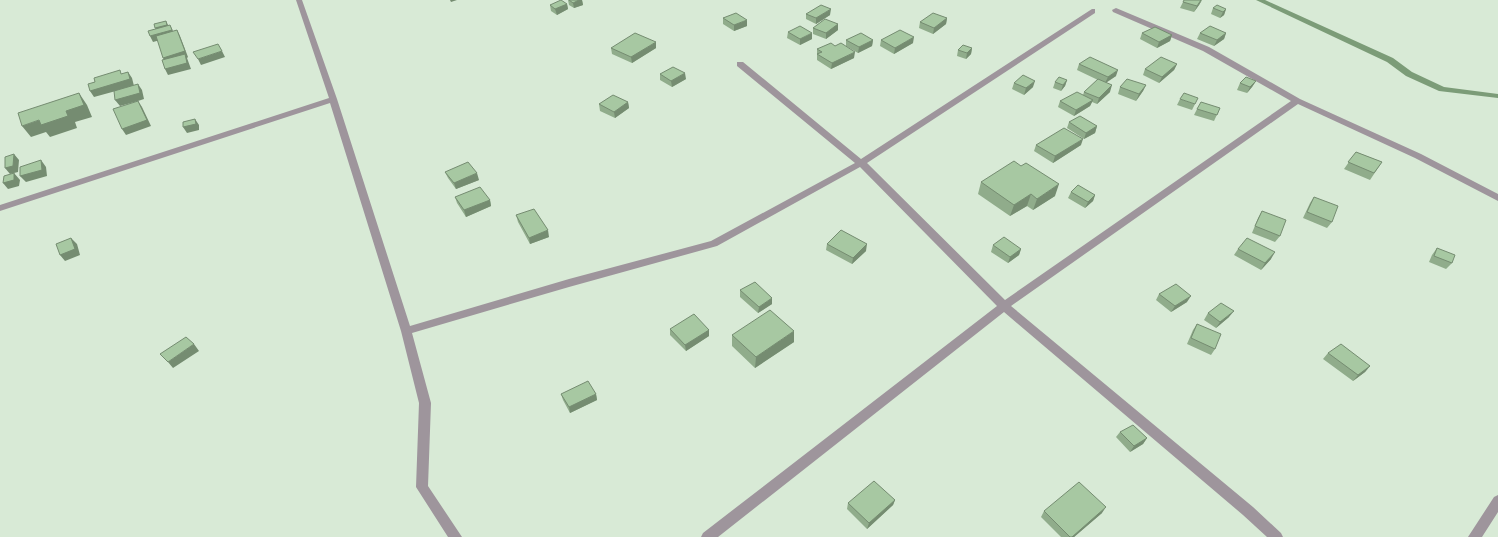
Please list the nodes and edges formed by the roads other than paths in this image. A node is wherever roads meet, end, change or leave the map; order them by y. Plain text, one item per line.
1 (299, 0) edge
2 (1116, 10) dead end
3 (1092, 11) dead end
4 (740, 64) dead end
5 (333, 99) junction
6 (1297, 101) junction
7 (861, 163) junction
8 (1498, 198) edge
9 (0, 208) edge
10 (1004, 306) junction
11 (406, 331) junction
12 (1498, 501) edge
13 (455, 537) edge
14 (708, 537) edge
15 (1276, 537) edge
16 (1475, 537) edge

1 - 5 street
2 - 6 street
3 - 7 street
4 - 7 street
5 - 9 street
5 - 11 street
6 - 8 street
6 - 10 street
7 - 10 street
7 - 11 street
10 - 14 street
10 - 15 street
11 - 13 street
12 - 16 street

